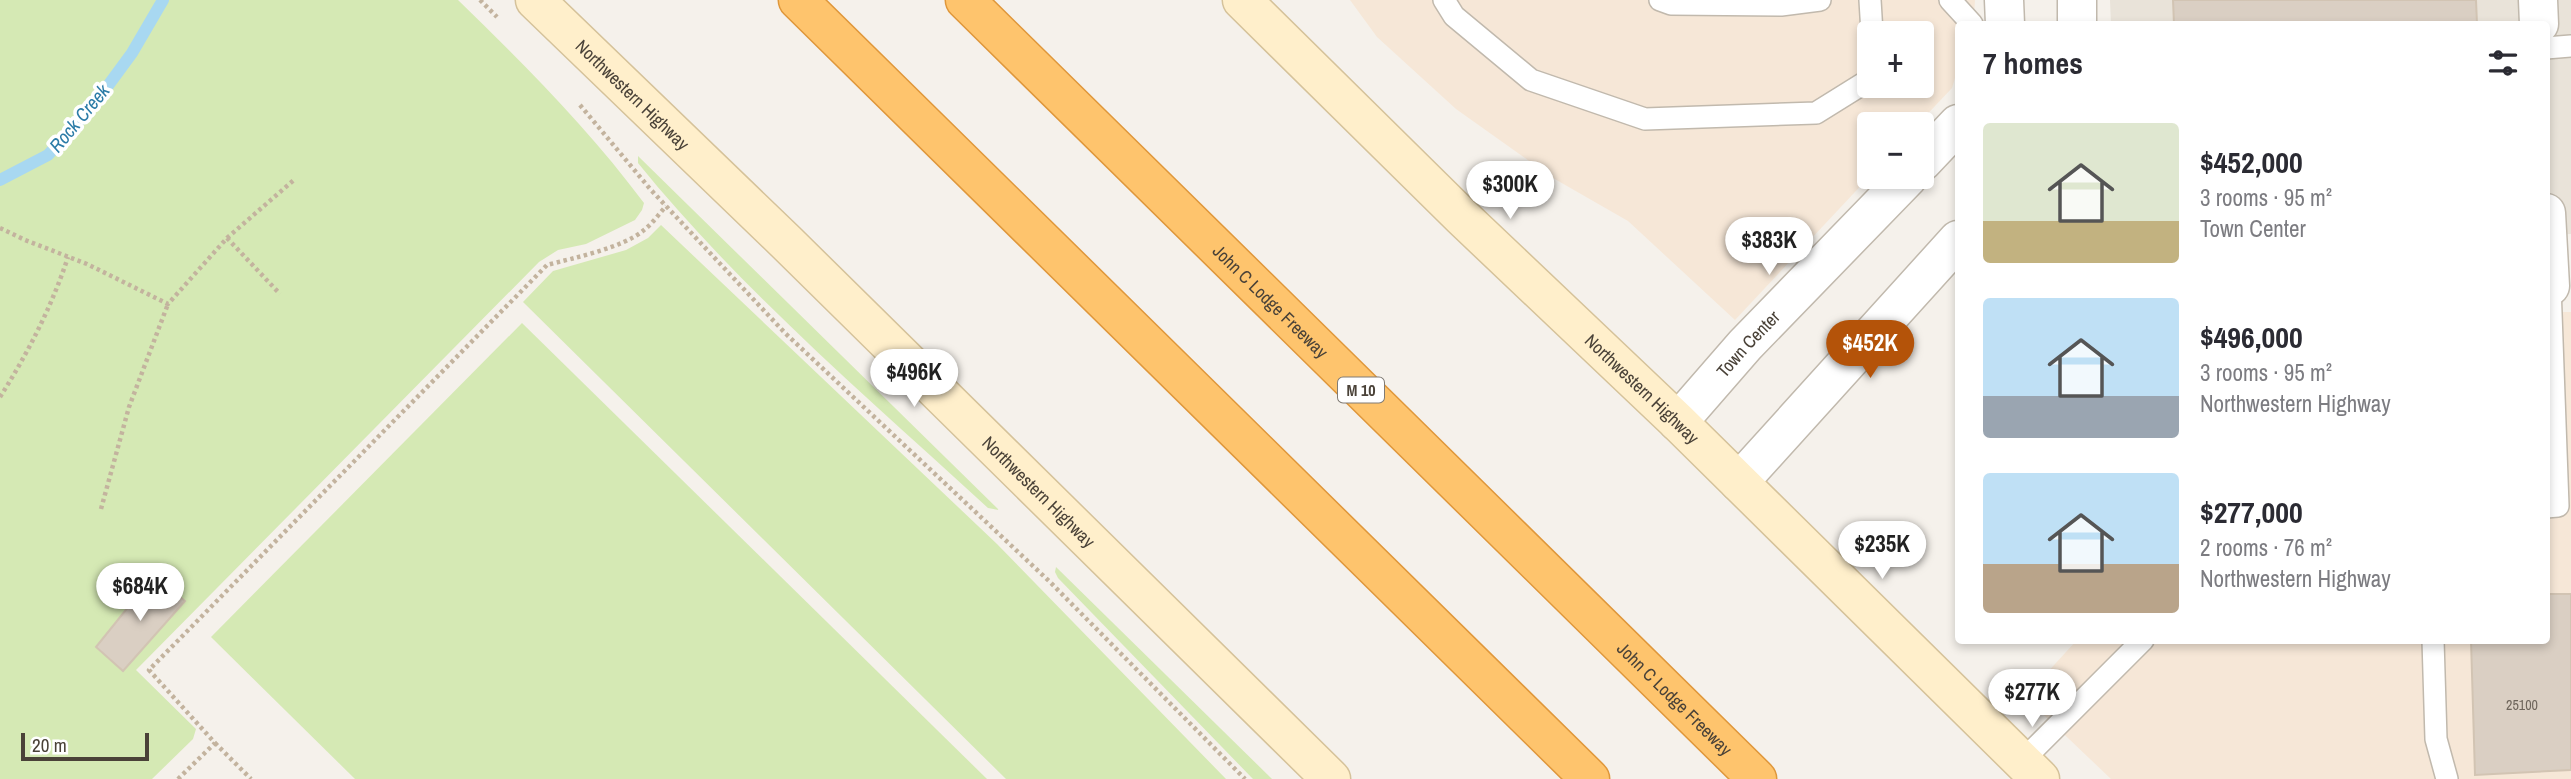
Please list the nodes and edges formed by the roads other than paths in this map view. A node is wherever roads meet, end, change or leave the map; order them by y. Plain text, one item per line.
1 (536, 0) edge
2 (798, 0) edge
3 (965, 0) edge
4 (1242, 0) edge
5 (1444, 0) edge
6 (1660, 0) edge
7 (1820, 0) edge
8 (1870, 0) edge
9 (1950, 0) edge
10 (2004, 0) edge
11 (2077, 0) edge
12 (2538, 0) edge
13 (1871, 21) edge
14 (1969, 21) edge
15 (2005, 21) edge
16 (2077, 21) edge
17 (2539, 21) edge
18 (2571, 46) edge
19 (2550, 48) edge
20 (1857, 87) edge
21 (1955, 127) edge
22 (1934, 149) edge
23 (1896, 189) edge
24 (2550, 242) edge
25 (1955, 243) edge
26 (2556, 286) edge
27 (1678, 422) junction
28 (1739, 482) junction
29 (2559, 506) edge
30 (2140, 644) edge
31 (2433, 644) edge
32 (2031, 770) edge
33 (1331, 779) edge
34 (1590, 779) edge
35 (1757, 779) edge
36 (2447, 779) edge

1 - 33 main road, Northwestern Highway
2 - 34 highway
3 - 35 highway, John C Lodge Freeway / M 10
4 - 27 main road, Northwestern Highway
5 - 20 lane
6 - 7 lane
8 - 13 lane
9 - 14 lane
10 - 15 street
11 - 16 street
12 - 17 street
18 - 19 lane
21 - 22 street
23 - 27 street, Town Center
24 - 26 street
25 - 28 street
26 - 29 lane
27 - 28 main road, Northwestern Highway
28 - 32 main road, Northwestern Highway
30 - 32 lane
31 - 36 lane

